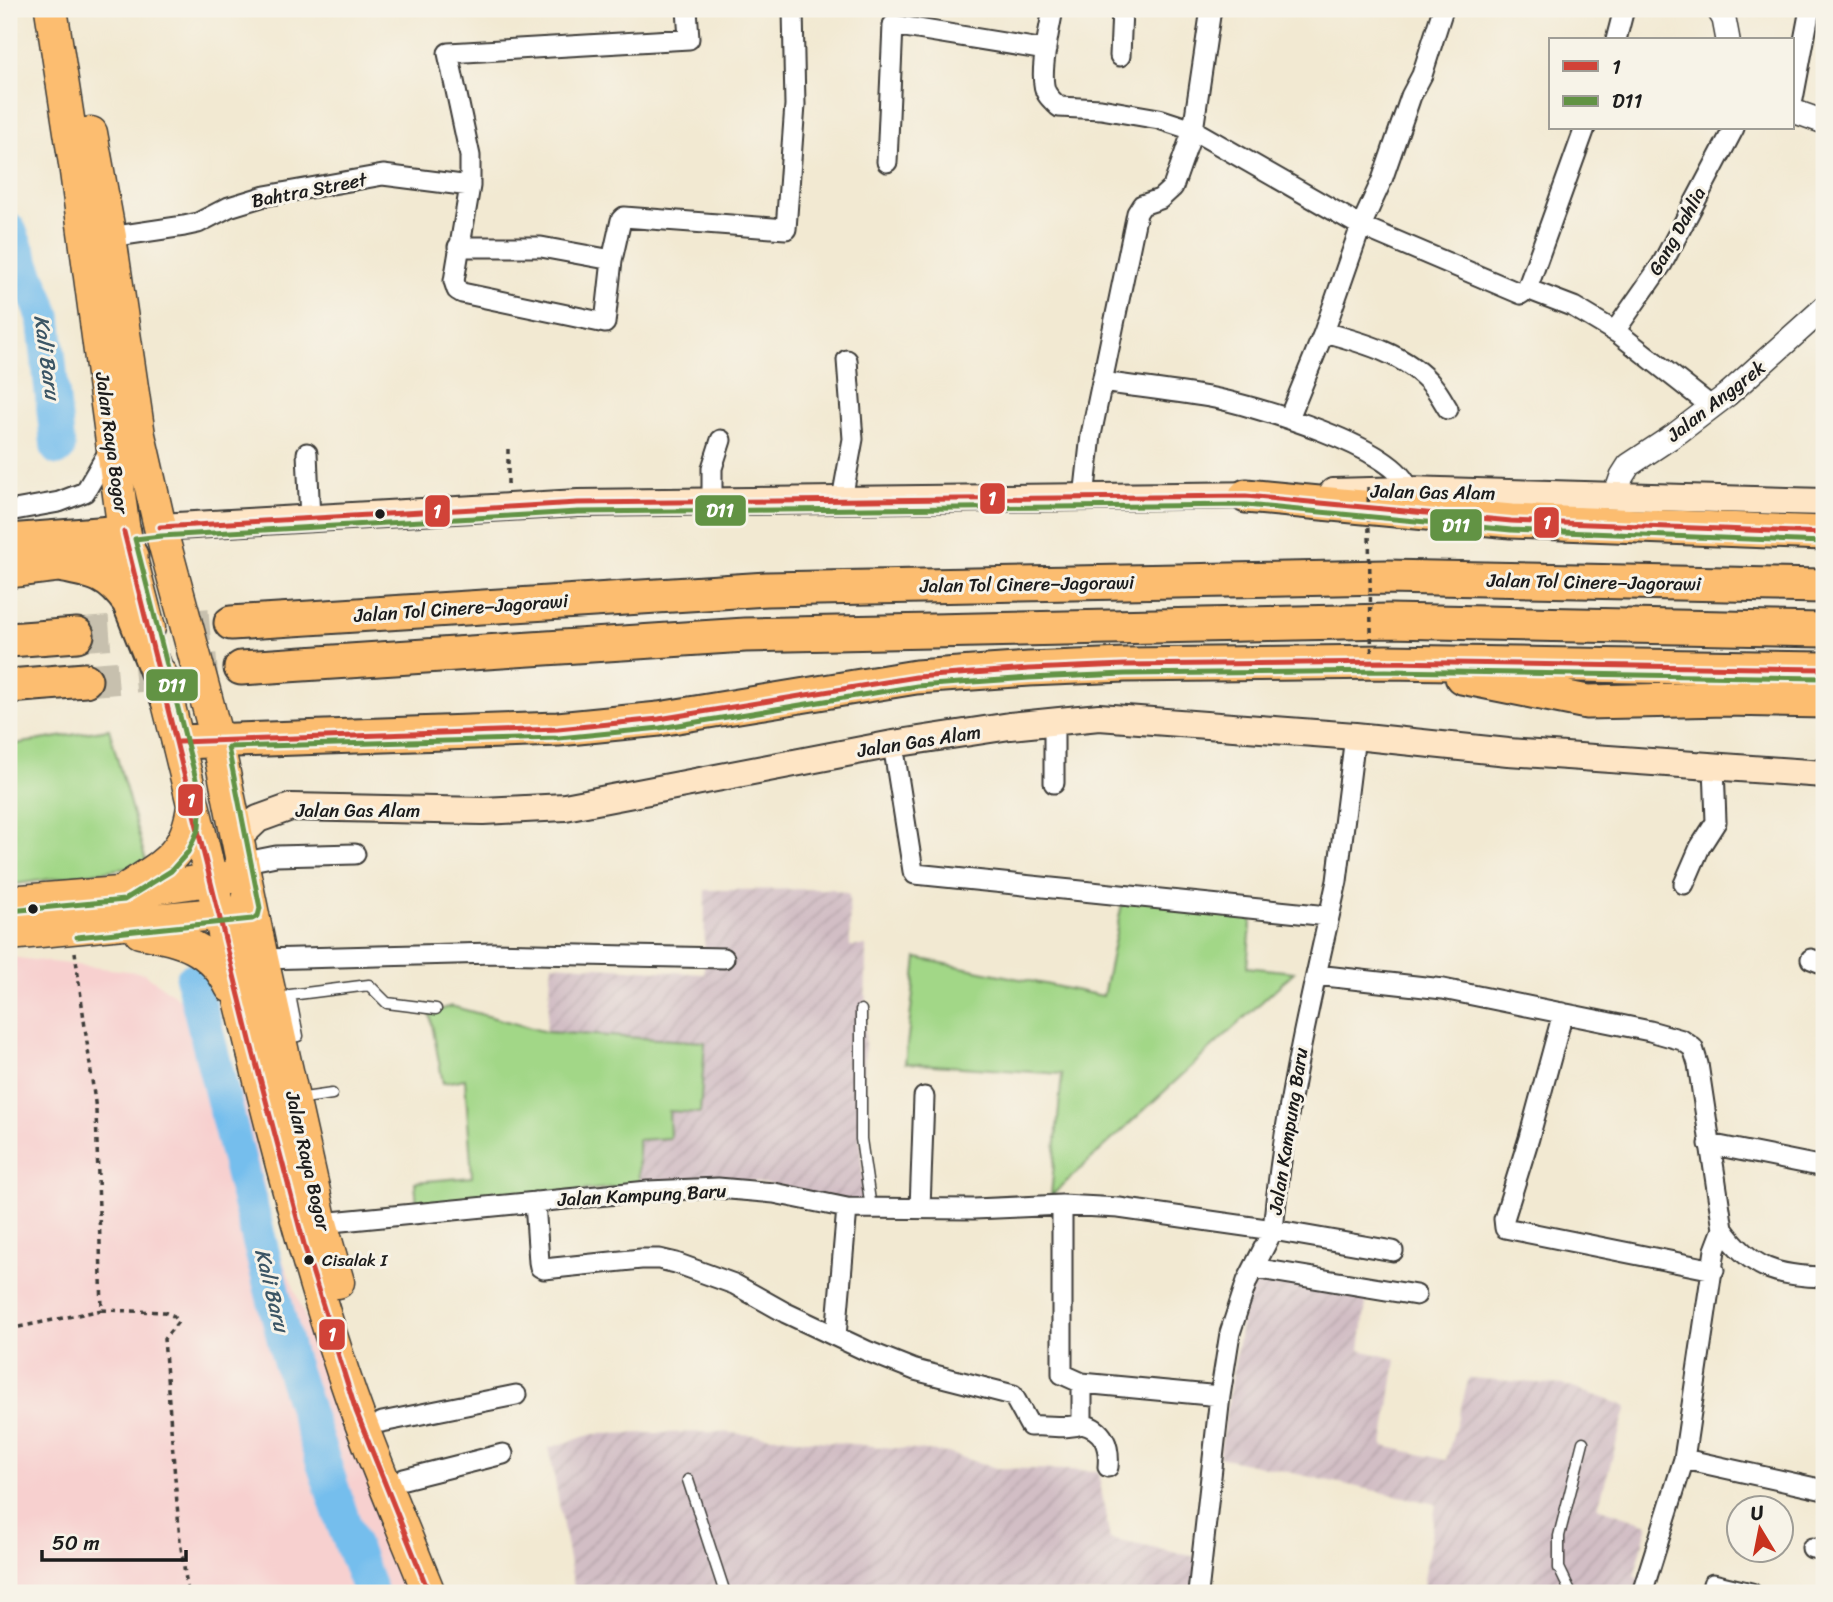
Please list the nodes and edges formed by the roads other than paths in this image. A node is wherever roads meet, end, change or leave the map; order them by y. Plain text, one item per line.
1 (51, 9) edge
2 (68, 9) edge
3 (687, 9) edge
4 (793, 9) edge
5 (1053, 9) edge
6 (1122, 9) edge
7 (1211, 9) edge
8 (1443, 9) edge
9 (1624, 9) edge
10 (1718, 9) edge
11 (1810, 9) edge
12 (1617, 38) edge
13 (1728, 38) edge
14 (1046, 50) junction
15 (1120, 55) dead end
16 (1794, 94) edge
17 (1794, 111) edge
18 (1824, 122) edge
19 (1193, 130) junction
20 (1584, 130) edge
21 (1733, 130) edge
22 (887, 162) dead end
23 (470, 186) junction
24 (1361, 226) junction
25 (110, 237) junction
26 (458, 247) junction
27 (612, 260) junction
28 (1527, 289) junction
29 (1824, 308) edge
30 (1615, 331) junction
31 (1324, 332) junction
32 (847, 360) dead end
33 (1102, 382) junction
34 (1712, 407) junction
35 (1448, 409) dead end
36 (1289, 418) junction
37 (126, 439) junction
38 (721, 440) dead end
39 (307, 453) dead end
40 (1408, 490) junction
41 (1246, 496) junction
42 (1615, 496) junction
43 (1084, 498) junction
44 (842, 499) junction
45 (712, 501) junction
46 (1824, 502) edge
47 (9, 511) edge
48 (310, 519) junction
49 (1824, 533) edge
50 (164, 539) junction
51 (9, 541) edge
52 (127, 544) junction
53 (59, 565) junction
54 (9, 571) edge
55 (1824, 586) edge
56 (231, 623) tunnel mouth
57 (1824, 630) edge
58 (77, 635) tunnel mouth
59 (9, 640) edge
60 (241, 668) tunnel mouth
61 (1379, 668) junction
62 (1824, 669) edge
63 (85, 680) tunnel mouth
64 (9, 686) edge
65 (168, 700) junction
66 (1824, 701) edge
67 (1054, 721) junction
68 (1355, 736) junction
69 (217, 739) junction
70 (179, 742) junction
71 (893, 744) junction
72 (1714, 766) junction
73 (1824, 774) edge
74 (1054, 783) dead end
75 (194, 801) junction
76 (355, 855) dead end
77 (240, 859) junction
78 (211, 880) junction
79 (1684, 884) dead end
80 (119, 893) junction
81 (9, 902) edge
82 (251, 910) junction
83 (219, 914) junction
84 (1328, 916) junction
85 (85, 928) junction
86 (9, 934) edge
87 (724, 958) dead end
88 (262, 960) junction
89 (1316, 975) junction
90 (436, 1009) dead end
91 (861, 1010) dead end
92 (1563, 1013) junction
93 (243, 1014) junction
94 (279, 1039) junction
95 (331, 1094) dead end
96 (924, 1097) dead end
97 (293, 1100) junction
98 (1709, 1144) junction
99 (1824, 1167) edge
100 (535, 1202) junction
101 (1062, 1205) junction
102 (847, 1208) junction
103 (871, 1208) junction
104 (920, 1208) junction
105 (321, 1223) junction
106 (1723, 1229) junction
107 (1273, 1230) junction
108 (1393, 1251) dead end
109 (1254, 1268) junction
110 (1714, 1270) junction
111 (1824, 1277) edge
112 (1416, 1295) dead end
113 (836, 1336) junction
114 (1082, 1383) junction
115 (516, 1395) dead end
116 (1220, 1396) junction
117 (382, 1422) junction
118 (1082, 1424) junction
119 (1584, 1442) dead end
120 (503, 1454) dead end
121 (1684, 1459) junction
122 (1108, 1467) dead end
123 (404, 1479) junction
124 (688, 1480) dead end
125 (1824, 1490) edge
126 (1713, 1584) dead end
127 (429, 1593) edge
128 (449, 1593) edge
129 (725, 1593) edge
130 (1198, 1593) edge
131 (1571, 1593) edge
132 (1642, 1593) edge
133 (1751, 1593) edge

1 - 37 highway, Jalan Raya Bogor
2 - 25 highway, Jalan Raya Bogor
3 - 23 street
4 - 27 street
5 - 14 street
6 - 15 street
7 - 19 street
8 - 24 street
9 - 12 street
10 - 13 street
11 - 16 street
14 - 19 street
14 - 22 street
17 - 18 street
19 - 24 street
19 - 33 street
20 - 28 street
21 - 30 street, Gang Dahlia
23 - 25 street, Bahtra Street
23 - 26 street
24 - 28 street
24 - 31 street
25 - 37 highway, Jalan Raya Bogor
26 - 27 street
26 - 27 street
28 - 30 street
29 - 34 street, Jalan Anggrek
30 - 34 street
31 - 35 street
31 - 36 street
32 - 44 street
33 - 36 street
33 - 43 street
34 - 42 street, Jalan Anggrek
36 - 40 street
37 - 47 street
37 - 50 highway
37 - 52 highway, Jalan Raya Bogor
38 - 45 street
39 - 48 street
40 - 41 main road, Jalan Gas Alam
40 - 42 main road, Jalan Gas Alam
41 - 43 main road, Jalan Gas Alam
41 - 49 highway
42 - 46 main road, Jalan Gas Alam
43 - 44 main road, Jalan Gas Alam
44 - 45 main road, Jalan Gas Alam
45 - 48 main road, Jalan Gas Alam
48 - 50 main road, Jalan Gas Alam
50 - 52 highway
50 - 69 highway, Jalan Raya Bogor
51 - 52 highway
52 - 53 highway
52 - 65 highway, Jalan Raya Bogor
53 - 54 highway
53 - 65 highway
55 - 56 highway, Jalan Tol Cinere–Jagorawi
57 - 60 highway
58 - 59 highway
61 - 62 highway
61 - 66 highway
61 - 69 highway
63 - 64 highway
65 - 70 highway, Jalan Raya Bogor
67 - 68 main road, Jalan Gas Alam
67 - 71 main road, Jalan Gas Alam
67 - 74 street
68 - 72 main road, Jalan Gas Alam
68 - 84 street, Jalan Kampung Baru
69 - 70 highway
69 - 77 highway, Jalan Raya Bogor
70 - 75 highway, Jalan Raya Bogor
71 - 77 main road, Jalan Gas Alam
71 - 84 street
72 - 73 main road, Jalan Gas Alam
72 - 79 street
75 - 78 highway, Jalan Raya Bogor
75 - 80 highway
76 - 77 street
77 - 78 highway
77 - 82 highway, Jalan Raya Bogor
78 - 80 highway
78 - 83 highway, Jalan Raya Bogor
80 - 81 highway
82 - 83 highway
82 - 88 highway, Jalan Raya Bogor
83 - 85 highway
83 - 93 highway, Jalan Raya Bogor
84 - 89 street, Jalan Kampung Baru
85 - 86 highway
85 - 93 highway
87 - 88 street
88 - 94 highway, Jalan Raya Bogor
89 - 92 street
89 - 107 street, Jalan Kampung Baru
90 - 94 lane
91 - 103 lane
92 - 98 street
92 - 110 street
93 - 127 highway, Jalan Raya Bogor
94 - 97 highway, Jalan Raya Bogor
95 - 97 lane
96 - 104 street
97 - 105 highway, Jalan Raya Bogor
98 - 99 street
98 - 106 street
100 - 102 street, Jalan Kampung Baru
100 - 105 street, Jalan Kampung Baru
100 - 113 street
101 - 104 street, Jalan Kampung Baru
101 - 107 street, Jalan Kampung Baru
101 - 114 street
102 - 103 street, Jalan Kampung Baru
102 - 113 street
103 - 104 street, Jalan Kampung Baru
105 - 117 highway, Jalan Raya Bogor
106 - 110 street
106 - 111 street
107 - 108 street
107 - 109 street
109 - 112 street
109 - 116 street
110 - 121 street
113 - 118 street
114 - 116 street
114 - 118 street
115 - 117 street
116 - 130 street
117 - 123 highway, Jalan Raya Bogor
118 - 122 street
119 - 131 lane
120 - 123 street
121 - 125 street
121 - 132 street
123 - 128 highway, Jalan Raya Bogor
124 - 129 lane
126 - 133 street

